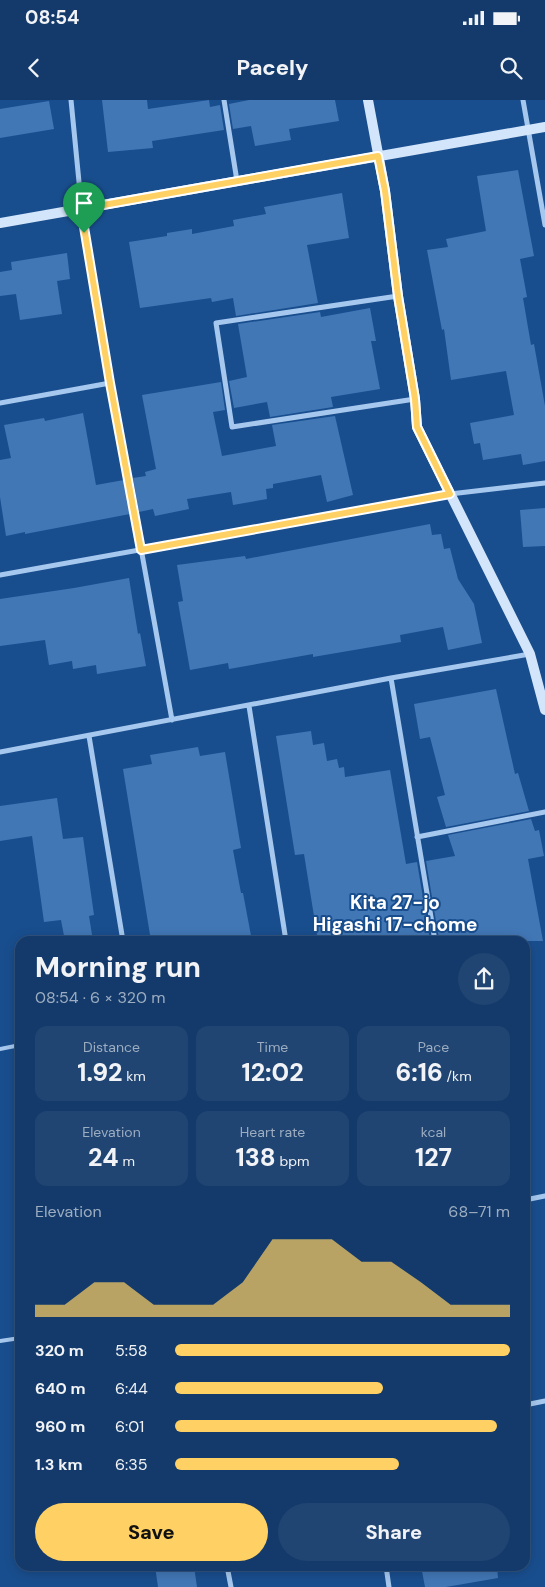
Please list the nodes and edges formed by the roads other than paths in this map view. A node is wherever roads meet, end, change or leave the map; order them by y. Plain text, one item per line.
1 (72, 100) edge
2 (224, 100) edge
3 (368, 100) edge
4 (524, 100) edge
5 (545, 127) edge
6 (529, 130) junction
7 (378, 156) junction
8 (237, 181) junction
9 (81, 209) junction
10 (0, 223) edge
11 (545, 226) edge
12 (398, 296) junction
13 (110, 383) junction
14 (415, 399) junction
15 (0, 403) edge
16 (545, 483) edge
17 (450, 494) junction
18 (141, 550) junction
19 (0, 574) edge
20 (530, 654) junction
21 (391, 678) junction
22 (249, 706) junction
23 (545, 710) edge
24 (172, 720) junction
25 (89, 736) junction
26 (0, 752) edge
27 (545, 812) edge
28 (418, 837) junction
29 (123, 936) edge
30 (285, 936) edge
31 (434, 936) edge
32 (15, 1046) edge
33 (0, 1049) edge
34 (545, 1196) edge
35 (530, 1199) edge
36 (15, 1339) edge
37 (0, 1341) edge
38 (545, 1401) edge
39 (530, 1403) edge
40 (229, 1571) edge
41 (387, 1571) edge
42 (231, 1587) edge
43 (389, 1587) edge

1 - 9 street
2 - 8 street
3 - 7 street
4 - 6 street
5 - 6 street
6 - 7 street
6 - 11 street
7 - 8 street
7 - 12 street
8 - 9 street
9 - 10 street
9 - 13 street
12 - 14 street
12 - 14 street
13 - 15 street
13 - 18 street
14 - 17 street
16 - 17 street
17 - 18 street
17 - 20 street
18 - 19 street
18 - 24 street
20 - 21 street
20 - 23 street
21 - 22 street
21 - 28 street
22 - 24 street
22 - 30 street
24 - 25 street
25 - 26 street
25 - 29 street
27 - 28 street
28 - 31 street
32 - 33 lane
34 - 35 street
36 - 37 lane
38 - 39 street
40 - 42 street
41 - 43 street

